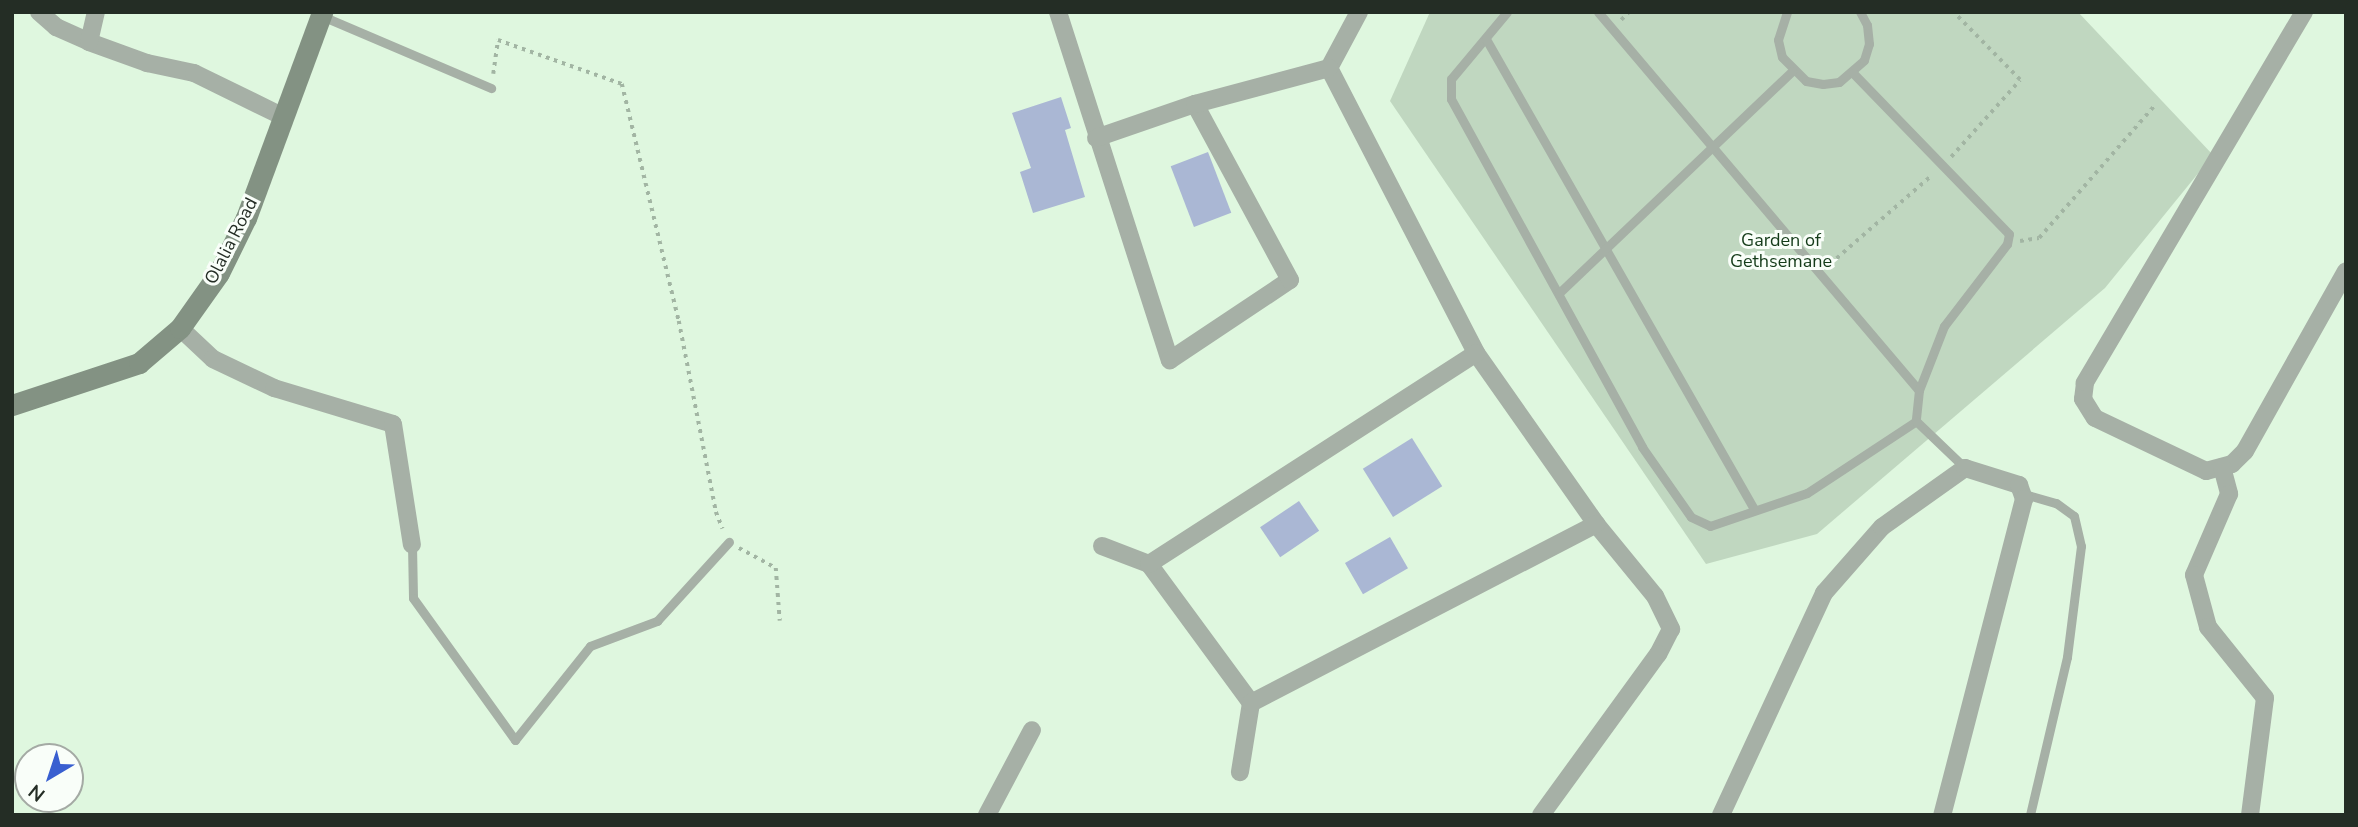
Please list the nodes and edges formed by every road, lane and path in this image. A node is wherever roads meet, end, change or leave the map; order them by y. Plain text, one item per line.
1 (39, 12) edge
2 (96, 12) edge
3 (1058, 12) edge
4 (1359, 12) edge
5 (1507, 12) edge
6 (1598, 12) edge
7 (1787, 12) edge
8 (1860, 12) edge
9 (2304, 12) edge
10 (319, 13) edge
11 (1486, 39) junction
12 (89, 42) junction
13 (1329, 68) junction
14 (1792, 71) junction
15 (1853, 73) junction
16 (491, 88) joint
17 (1195, 104) junction
18 (2154, 106) dead end
19 (284, 117) junction
20 (1096, 138) junction
21 (1714, 146) junction
22 (2009, 239) junction
23 (1606, 248) junction
24 (2346, 271) edge
25 (1559, 293) junction
26 (180, 328) junction
27 (1476, 353) junction
28 (1919, 390) junction
29 (12, 405) edge
30 (1916, 421) junction
31 (2222, 467) junction
32 (1965, 468) junction
33 (2024, 494) junction
34 (1754, 509) junction
35 (1596, 524) junction
36 (729, 542) junction
37 (412, 545) joint
38 (1102, 546) dead end
39 (1149, 564) junction
40 (780, 621) dead end
41 (1251, 704) junction
42 (1032, 730) dead end
43 (1240, 772) dead end
44 (987, 815) edge
45 (1541, 815) edge
46 (1721, 815) edge
47 (1942, 815) edge
48 (2030, 815) edge
49 (2250, 815) edge

1 - 12 street
2 - 12 street
3 - 20 street
4 - 13 street
5 - 11 lane
6 - 21 lane
7 - 14 lane
8 - 15 lane
9 - 31 street
10 - 16 lane
10 - 19 main road, Olalia Road
11 - 23 lane
11 - 25 lane
12 - 19 street
13 - 17 street
13 - 27 street
14 - 15 lane
14 - 21 lane
15 - 22 lane
16 - 36 path
17 - 20 street
17 - 20 street
18 - 22 path
19 - 26 main road, Olalia Road
21 - 23 lane
21 - 28 lane
22 - 28 lane
23 - 25 lane
23 - 34 lane
24 - 31 street
25 - 34 lane
26 - 29 main road, Olalia Road
26 - 37 street
27 - 35 street
27 - 39 street
28 - 30 lane
30 - 32 lane
30 - 34 lane
31 - 49 street
32 - 33 street
32 - 46 street
33 - 47 street
33 - 48 lane
35 - 41 street
35 - 45 street
36 - 37 lane
36 - 40 path
38 - 39 street
39 - 41 street
41 - 43 street
42 - 44 street

